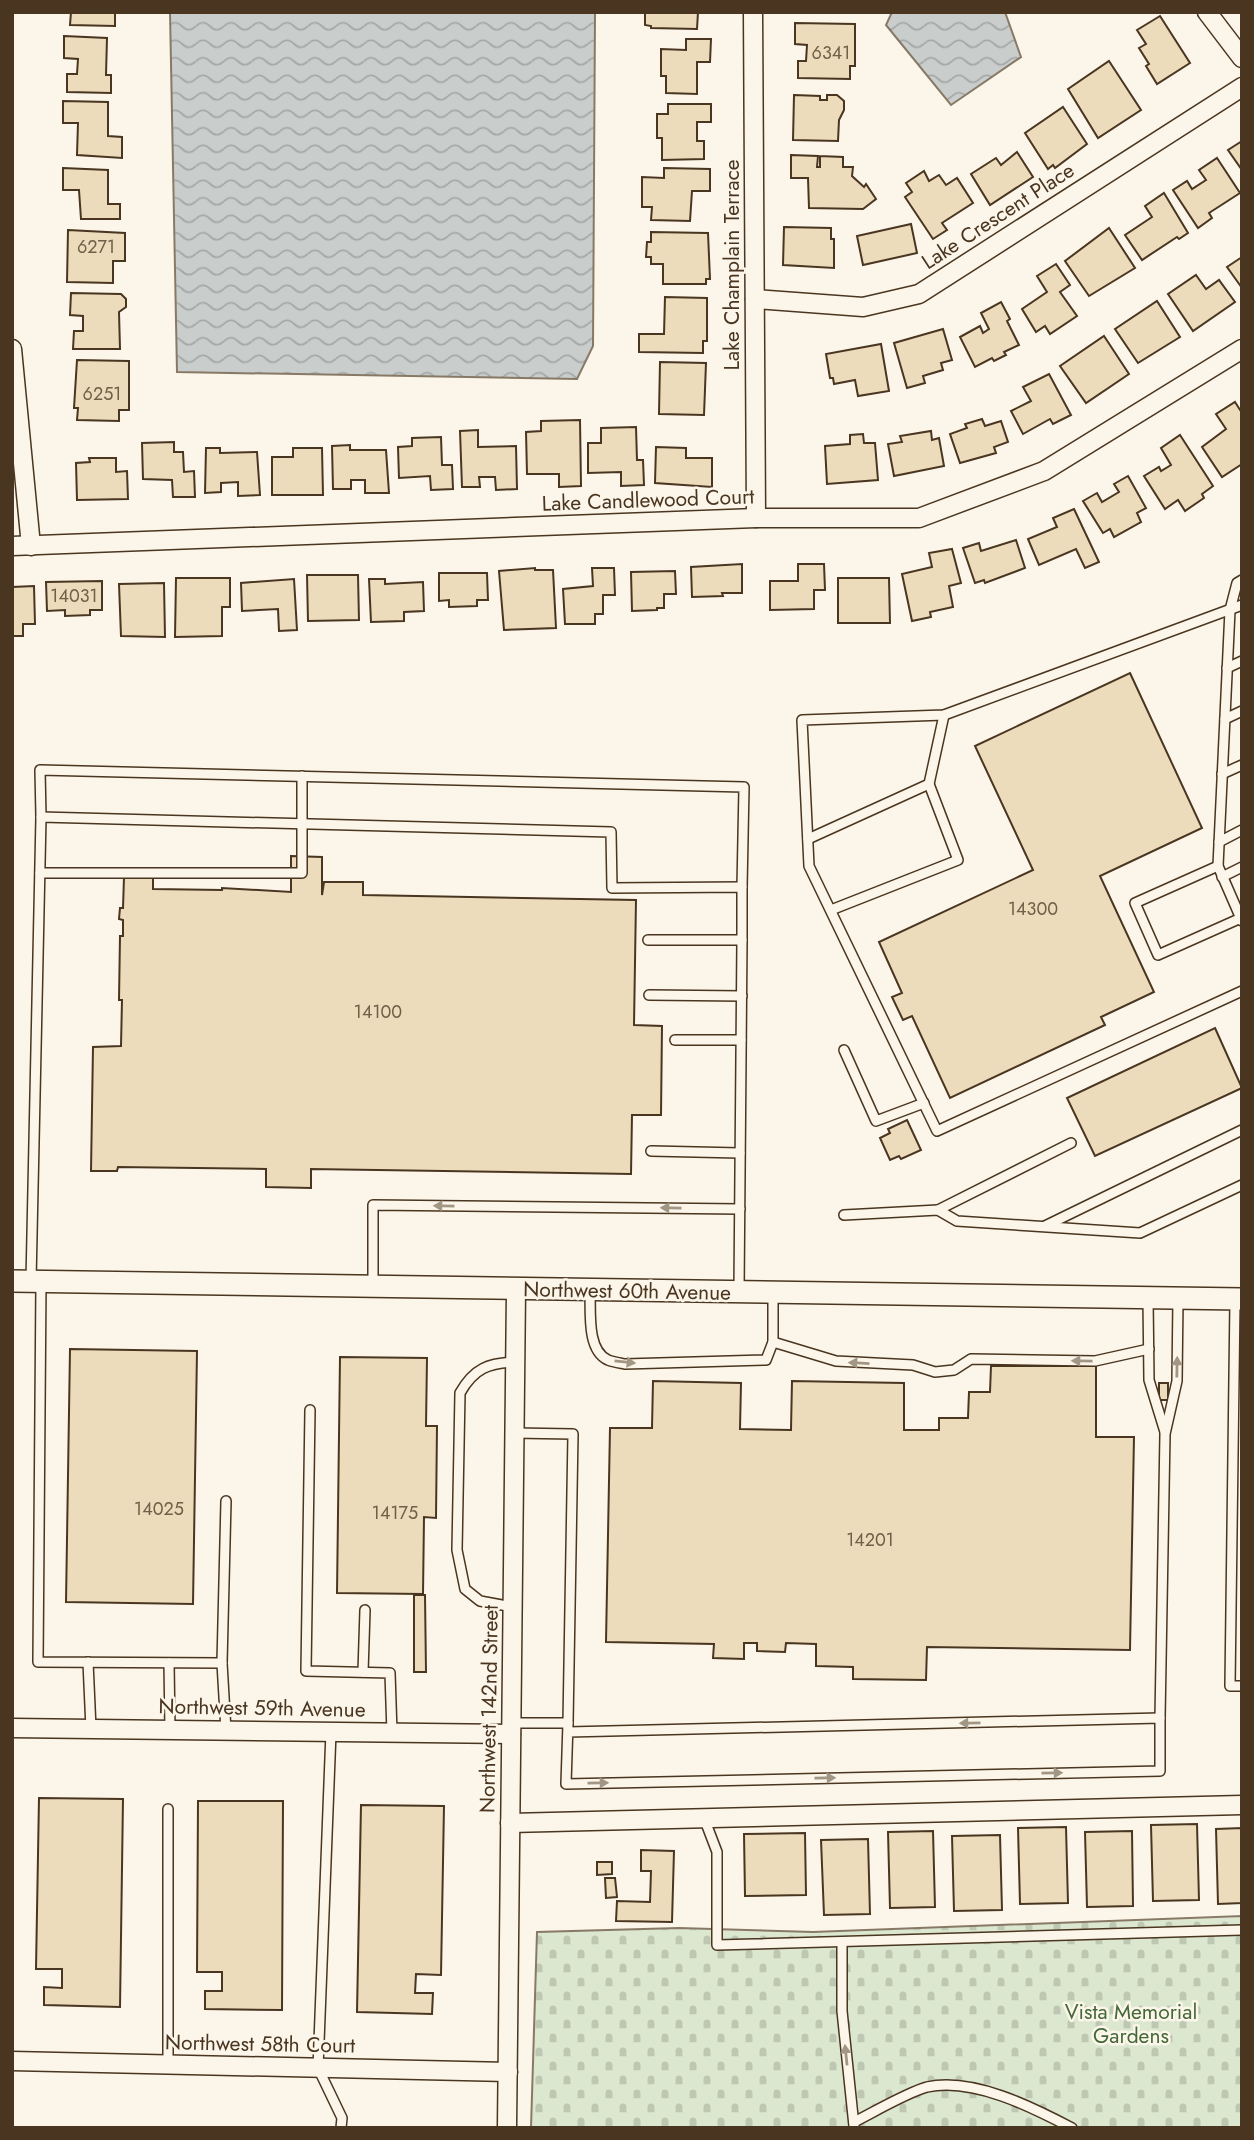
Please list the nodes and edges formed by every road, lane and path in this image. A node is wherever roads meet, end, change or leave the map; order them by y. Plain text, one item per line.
1 (754, 12) edge
2 (1207, 12) edge
3 (1242, 58) edge
4 (1242, 87) edge
5 (755, 299) junction
6 (12, 349) edge
7 (1242, 349) edge
8 (756, 518) junction
9 (12, 546) edge
10 (31, 546) junction
11 (1242, 580) edge
12 (1242, 605) edge
13 (1230, 610) junction
14 (1242, 662) edge
15 (1227, 668) junction
16 (1242, 711) edge
17 (944, 715) junction
18 (1225, 719) junction
19 (1242, 765) edge
20 (1222, 774) junction
21 (302, 776) junction
22 (929, 784) junction
23 (41, 817) junction
24 (303, 824) junction
25 (1242, 830) edge
26 (808, 839) junction
27 (1219, 842) junction
28 (1218, 866) junction
29 (1242, 867) edge
30 (40, 873) junction
31 (1222, 877) junction
32 (742, 887) junction
33 (831, 910) junction
34 (1241, 920) edge
35 (648, 940) dead end
36 (742, 940) junction
37 (1242, 991) edge
38 (649, 995) dead end
39 (741, 996) junction
40 (675, 1040) dead end
41 (741, 1040) junction
42 (844, 1050) dead end
43 (924, 1103) junction
44 (1242, 1130) edge
45 (1071, 1143) dead end
46 (651, 1151) dead end
47 (740, 1153) junction
48 (1242, 1185) edge
49 (740, 1209) junction
50 (938, 1210) junction
51 (844, 1215) dead end
52 (1044, 1227) junction
53 (28, 1281) edge
54 (373, 1288) junction
55 (516, 1290) junction
56 (590, 1290) junction
57 (739, 1292) junction
58 (773, 1293) junction
59 (1148, 1299) junction
60 (1178, 1299) junction
61 (1238, 1299) edge
62 (773, 1342) junction
63 (1149, 1349) junction
64 (515, 1362) junction
65 (310, 1410) dead end
66 (514, 1433) junction
67 (1165, 1434) junction
68 (226, 1501) dead end
69 (513, 1607) junction
70 (365, 1610) dead end
71 (88, 1662) junction
72 (169, 1663) junction
73 (222, 1663) junction
74 (363, 1672) junction
75 (1242, 1686) edge
76 (1160, 1718) junction
77 (568, 1727) junction
78 (12, 1728) edge
79 (91, 1729) junction
80 (511, 1729) junction
81 (170, 1730) junction
82 (226, 1731) junction
83 (331, 1732) junction
84 (393, 1732) junction
85 (1242, 1805) edge
86 (168, 1810) dead end
87 (704, 1818) junction
88 (510, 1823) junction
89 (1242, 1930) edge
90 (842, 1942) junction
91 (12, 2061) edge
92 (167, 2064) junction
93 (318, 2068) junction
94 (508, 2072) junction
95 (854, 2125) edge
96 (341, 2128) edge
97 (507, 2128) edge
98 (1072, 2128) edge

1 - 5 street, Lake Champlain Terrace
2 - 3 street
4 - 5 street, Lake Crescent Place
5 - 8 street, Lake Champlain Terrace
6 - 10 street
7 - 8 street, Lake Candlewood Court
8 - 10 street, Lake Candlewood Court
9 - 10 street, Lake Candlewood Court
11 - 13 lane
12 - 13 lane
13 - 15 lane
13 - 17 lane
14 - 15 lane
15 - 18 lane
16 - 18 lane
17 - 22 lane
17 - 26 lane
18 - 20 lane
19 - 20 lane
20 - 27 lane
21 - 23 lane
21 - 24 lane
21 - 32 lane
22 - 26 lane
22 - 33 lane
23 - 24 lane
23 - 30 lane
24 - 30 lane
24 - 32 lane
25 - 27 lane
26 - 33 lane
27 - 28 lane
28 - 31 lane
28 - 34 lane
29 - 31 lane
30 - 53 lane
31 - 34 lane
32 - 36 lane
33 - 43 lane
35 - 36 lane
36 - 39 lane
37 - 43 lane
38 - 39 lane
39 - 41 lane
40 - 41 lane
41 - 47 lane
42 - 43 lane
44 - 52 lane
45 - 50 lane
46 - 47 lane
47 - 49 lane
48 - 52 lane
49 -> 54 lane
49 - 57 lane
50 - 51 lane
50 - 52 lane
53 - 54 street, Northwest 60th Avenue
53 - 71 lane
54 - 55 street, Northwest 60th Avenue
55 - 56 street, Northwest 60th Avenue
55 - 64 street, Northwest 142nd Street
56 - 57 street, Northwest 60th Avenue
56 -> 62 lane
57 - 58 street, Northwest 60th Avenue
58 - 59 street, Northwest 60th Avenue
58 - 62 lane
59 - 60 street, Northwest 60th Avenue
59 - 63 lane
60 - 61 street, Northwest 60th Avenue
67 -> 60 lane
61 - 75 lane
63 -> 62 lane
63 - 67 lane
64 - 66 street, Northwest 142nd Street
64 - 69 lane
65 - 74 lane
66 - 69 street, Northwest 142nd Street
66 - 77 lane
67 - 76 lane
68 - 73 lane
69 - 80 street, Northwest 142nd Street
70 - 74 lane
71 - 72 lane
71 - 79 lane
72 - 73 lane
72 - 81 lane
73 - 82 lane
74 - 84 lane
76 -> 77 lane
77 -> 76 lane
77 - 80 lane
78 - 79 street, Northwest 59th Avenue
79 - 81 street, Northwest 59th Avenue
80 - 84 street, Northwest 59th Avenue
80 - 88 street, Northwest 142nd Street
81 - 82 street, Northwest 59th Avenue
82 - 83 street, Northwest 59th Avenue
83 - 84 street, Northwest 59th Avenue
83 - 93 lane
85 - 87 street
86 - 92 lane
87 - 88 street
87 - 90 lane
88 - 94 street, Northwest 142nd Street
89 - 90 lane
95 -> 90 lane
91 - 92 street, Northwest 58th Court
92 - 93 street, Northwest 58th Court
93 - 94 street, Northwest 58th Court
93 - 96 lane
94 - 97 street, Northwest 142nd Street
95 - 98 lane

